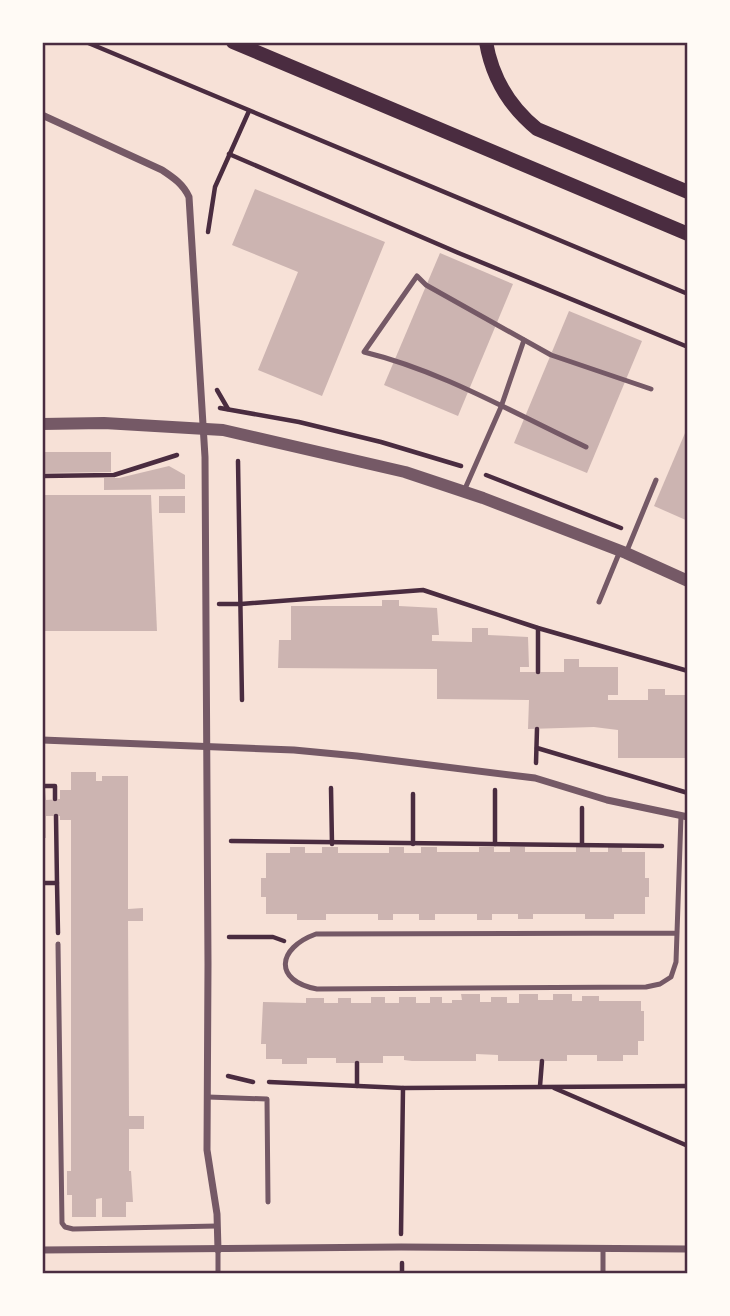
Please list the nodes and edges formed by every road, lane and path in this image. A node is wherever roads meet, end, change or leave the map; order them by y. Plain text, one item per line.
1 (86, 42) edge
2 (233, 42) edge
3 (486, 42) edge
4 (249, 111) junction
5 (42, 115) edge
6 (229, 154) junction
7 (688, 192) edge
8 (212, 199) dead end
9 (688, 234) edge
10 (688, 294) edge
11 (524, 340) junction
12 (688, 347) edge
13 (651, 389) dead end
14 (501, 407) junction
15 (42, 424) edge
16 (204, 428) junction
17 (586, 447) dead end
18 (177, 455) dead end
19 (238, 461) dead end
20 (42, 476) edge
21 (656, 481) dead end
22 (464, 491) junction
23 (623, 552) junction
24 (688, 581) edge
25 (599, 602) dead end
26 (219, 604) dead end
27 (241, 604) junction
28 (538, 628) junction
29 (688, 671) edge
30 (538, 672) dead end
31 (242, 699) dead end
32 (537, 729) dead end
33 (42, 740) edge
34 (207, 746) junction
35 (537, 748) junction
36 (536, 765) dead end
37 (42, 786) edge
38 (331, 788) dead end
39 (495, 790) dead end
40 (688, 793) edge
41 (413, 794) dead end
42 (55, 799) dead end
43 (582, 808) dead end
44 (56, 816) dead end
45 (685, 817) edge
46 (231, 841) dead end
47 (332, 844) junction
48 (413, 844) junction
49 (495, 844) junction
50 (582, 844) junction
51 (662, 846) dead end
52 (42, 883) edge
53 (57, 883) junction
54 (677, 933) junction
55 (229, 937) dead end
56 (58, 944) joint
57 (293, 944) junction
58 (542, 1060) dead end
59 (356, 1063) dead end
60 (228, 1076) dead end
61 (357, 1086) junction
62 (540, 1086) junction
63 (550, 1086) junction
64 (688, 1086) edge
65 (403, 1088) junction
66 (208, 1097) junction
67 (688, 1146) edge
68 (268, 1202) dead end
69 (217, 1226) junction
70 (401, 1235) dead end
71 (603, 1248) junction
72 (688, 1249) edge
73 (42, 1250) edge
74 (218, 1250) junction
75 (402, 1263) dead end
76 (218, 1274) edge
77 (402, 1274) edge
78 (603, 1274) edge

1 - 4 path
2 - 9 main road
3 - 7 main road
4 - 6 path
4 - 10 path
5 - 16 street
6 - 8 path
6 - 12 path
11 - 13 lane
11 - 14 lane
11 - 14 lane
14 - 17 lane
14 - 22 lane
15 - 16 street
16 - 22 street
16 - 34 street
18 - 20 path
19 - 27 path
21 - 23 lane
22 - 23 street
23 - 24 street
23 - 25 lane
26 - 27 path
27 - 28 path
27 - 31 path
28 - 29 path
28 - 30 path
32 - 35 path
33 - 34 street
34 - 45 street
34 - 66 street
35 - 36 path
35 - 40 path
37 - 42 path
38 - 47 path
39 - 49 path
41 - 48 path
43 - 50 path
44 - 53 path
45 - 54 lane
46 - 47 path
47 - 48 path
48 - 49 path
49 - 50 path
50 - 51 path
52 - 53 path
53 - 56 path
54 - 57 lane
54 - 57 lane
55 - 57 path
56 - 69 lane
58 - 62 path
59 - 61 path
60 - 61 path
61 - 65 path
62 - 63 path
62 - 65 path
63 - 64 path
63 - 67 path
65 - 70 path
66 - 68 lane
66 - 69 street
69 - 74 street
71 - 72 street
71 - 74 street
71 - 78 lane
73 - 74 street
74 - 76 lane
75 - 77 path

